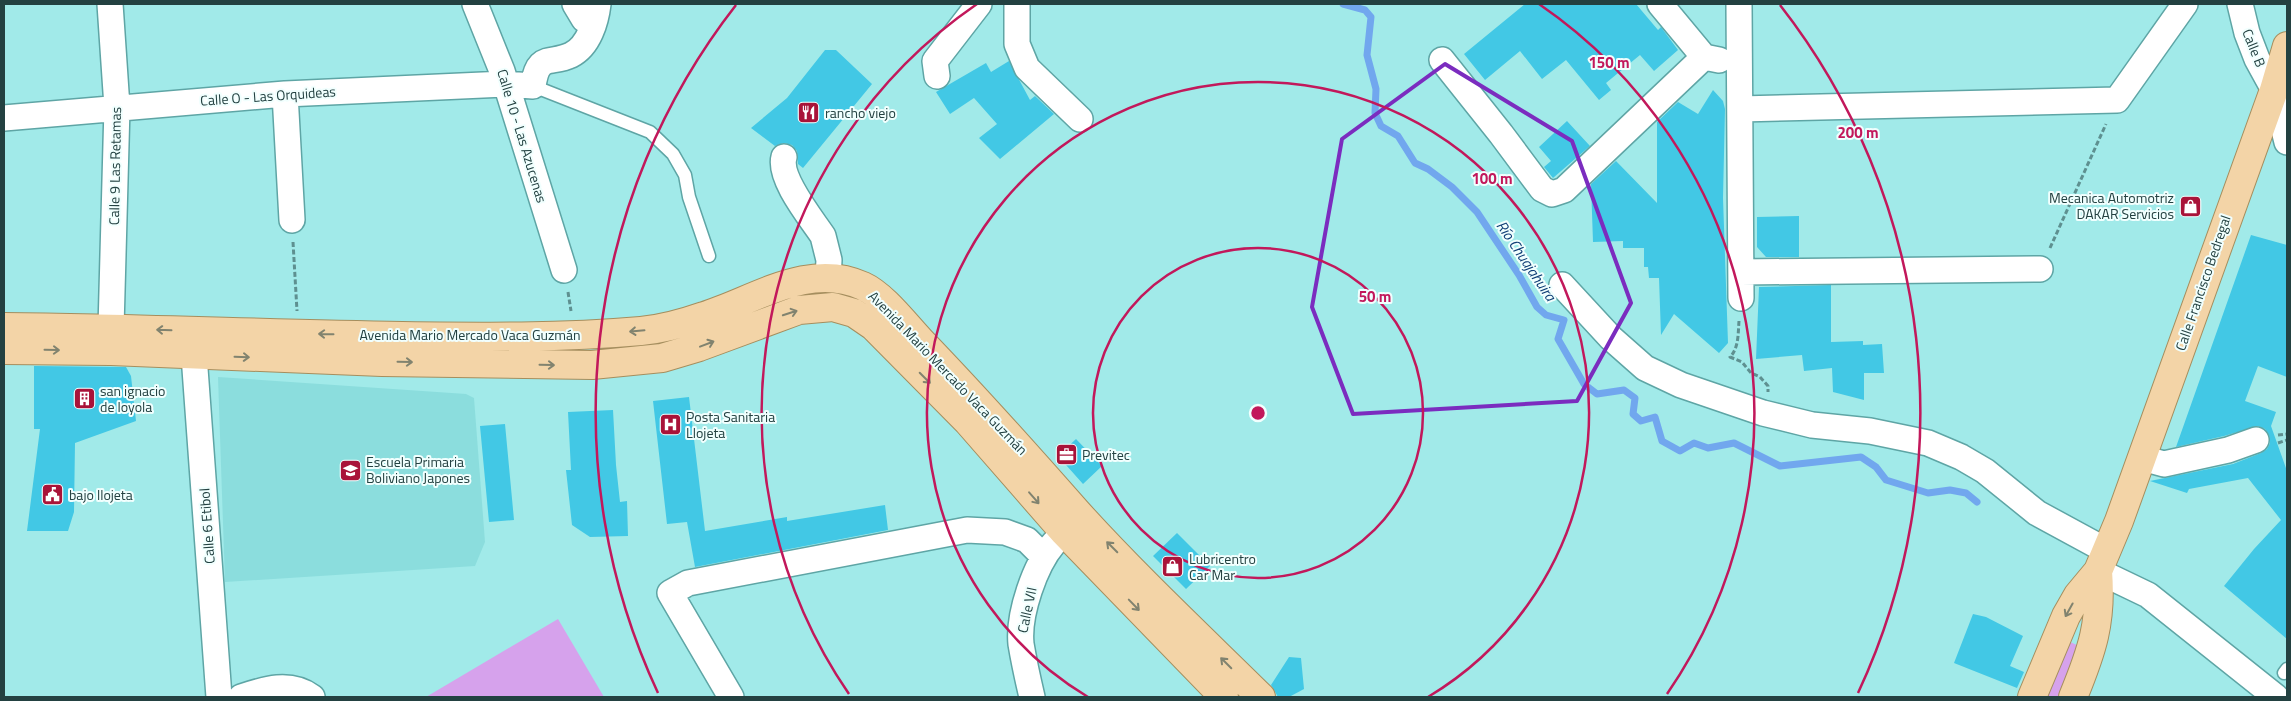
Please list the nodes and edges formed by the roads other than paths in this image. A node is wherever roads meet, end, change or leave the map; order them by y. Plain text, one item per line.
1 (110, 4) edge
2 (475, 4) edge
3 (575, 4) edge
4 (979, 4) edge
5 (1017, 4) edge
6 (1660, 4) edge
7 (1739, 4) edge
8 (2185, 4) edge
9 (2240, 4) edge
10 (596, 14) edge
11 (2287, 46) edge
12 (1704, 58) junction
13 (1442, 60) dead end
14 (1739, 63) junction
15 (937, 76) dead end
16 (506, 84) junction
17 (533, 86) junction
18 (2274, 90) junction
19 (285, 94) junction
20 (117, 106) junction
21 (1740, 109) junction
22 (4, 118) edge
23 (1080, 119) dead end
24 (2287, 142) edge
25 (784, 157) dead end
26 (292, 220) road end
27 (709, 256) dead end
28 (2040, 269) road end
29 (564, 270) road end
30 (1741, 272) junction
31 (828, 278) junction
32 (1562, 286) dead end
33 (1741, 298) road end
34 (734, 304) junction
35 (4, 326) edge
36 (744, 330) junction
37 (498, 337) junction
38 (111, 339) junction
39 (194, 343) junction
40 (4, 350) edge
41 (498, 364) junction
42 (2256, 440) dead end
43 (2142, 458) junction
44 (1072, 524) junction
45 (1043, 556) junction
46 (2103, 561) junction
47 (220, 697) edge
48 (241, 697) edge
49 (312, 697) edge
50 (731, 697) edge
51 (1032, 697) edge
52 (1224, 697) edge
53 (1261, 697) edge
54 (2032, 697) edge
55 (2073, 697) edge
56 (2276, 697) edge

1 - 20 street, Calle 9 Las Retamas
2 - 16 street, Calle 10 - Las Azucenas
3 - 10 street
4 - 15 street
5 - 23 street
6 - 12 street
7 - 14 street
8 - 21 street
9 - 18 street, Calle B
10 - 17 street
11 - 18 main road, Calle Francisco Bedregal
12 - 13 street
12 - 14 street
14 - 21 street
16 - 17 street, Calle O - Las Orquideas
16 - 19 street, Calle O - Las Orquideas
16 - 29 street, Calle 10 - Las Azucenas
17 - 27 lane
18 - 24 street, Calle B
18 - 43 main road, Calle Francisco Bedregal
19 - 20 street, Calle O - Las Orquideas
19 - 26 street
20 - 22 street, Calle O - Las Orquideas
20 - 38 street, Calle 9 Las Retamas
21 - 30 street
25 - 31 street
28 - 30 street
30 - 33 street
31 - 34 main road, Avenida Mario Mercado Vaca Guzmán
31 - 44 main road, Avenida Mario Mercado Vaca Guzmán
32 - 46 street
34 - 36 main road
34 -> 37 main road, Avenida Mario Mercado Vaca Guzmán
35 - 38 main road, Avenida Mario Mercado Vaca Guzmán
41 -> 36 main road, Avenida Mario Mercado Vaca Guzmán
36 -> 44 main road, Avenida Mario Mercado Vaca Guzmán
37 -> 39 main road, Avenida Mario Mercado Vaca Guzmán
37 - 41 main road
38 - 39 main road, Avenida Mario Mercado Vaca Guzmán
40 -> 38 main road, Avenida Mario Mercado Vaca Guzmán
39 -> 41 main road, Avenida Mario Mercado Vaca Guzmán
39 - 47 street, Calle 6 Etibol
42 - 43 street
43 - 46 main road, Calle Francisco Bedregal
44 - 45 street, Calle VII
44 -> 52 main road, Avenida Mario Mercado Vaca Guzmán
53 -> 44 main road, Avenida Mario Mercado Vaca Guzmán
45 - 50 street
45 - 51 street, Calle VII
46 -> 54 main road
46 - 55 main road
46 - 56 street
48 - 49 street

